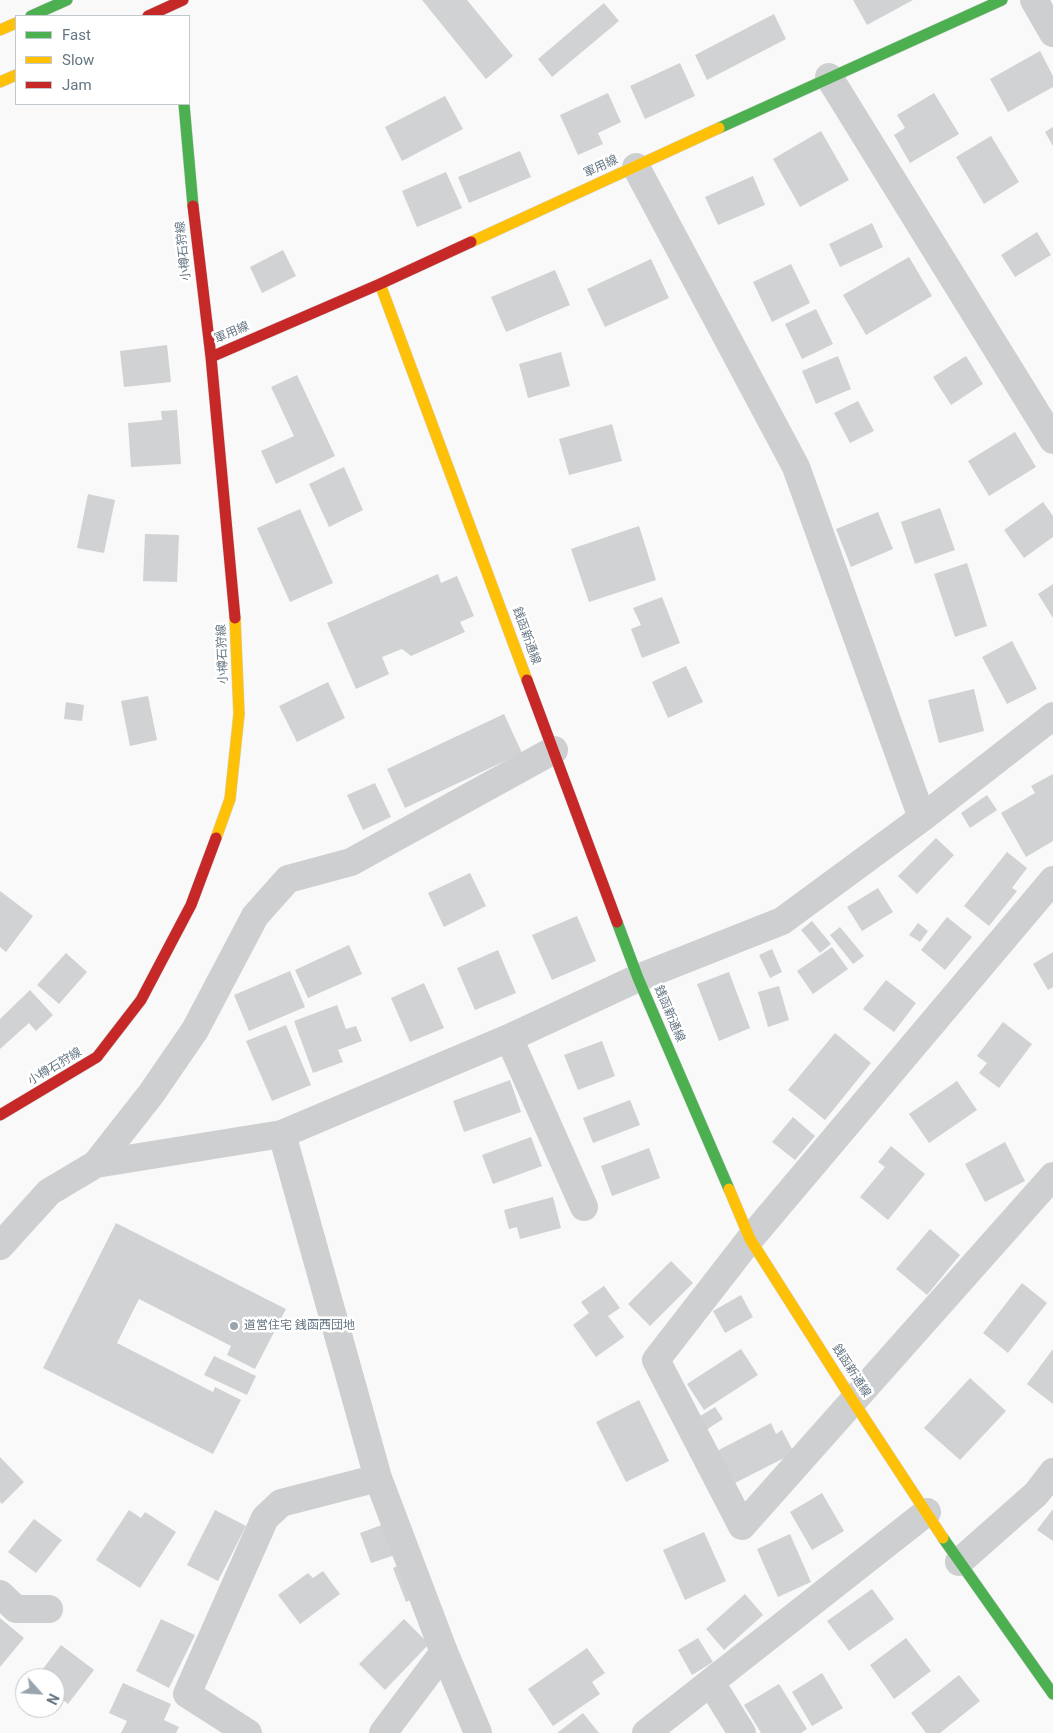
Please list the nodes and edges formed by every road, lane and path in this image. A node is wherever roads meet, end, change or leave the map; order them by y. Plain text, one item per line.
1 (68, 0) edge
2 (1002, 0) edge
3 (1034, 0) edge
4 (177, 5) edge
5 (33, 15) edge
6 (151, 15) edge
7 (15, 23) edge
8 (0, 30) edge
9 (1053, 33) edge
10 (15, 75) edge
11 (828, 77) junction
12 (0, 82) edge
13 (184, 105) edge
14 (636, 167) junction
15 (380, 284) junction
16 (211, 357) junction
17 (1053, 440) edge
18 (1052, 719) edge
19 (554, 750) junction
20 (922, 818) junction
21 (1053, 880) edge
22 (638, 978) junction
23 (509, 1038) junction
24 (0, 1115) edge
25 (282, 1134) junction
26 (96, 1164) junction
27 (1053, 1176) edge
28 (584, 1207) dead end
29 (750, 1238) junction
30 (0, 1246) edge
31 (854, 1401) junction
32 (1053, 1472) edge
33 (378, 1478) junction
34 (926, 1512) junction
35 (959, 1562) junction
36 (0, 1594) edge
37 (49, 1609) dead end
38 (444, 1652) junction
39 (711, 1683) junction
40 (1053, 1694) edge
41 (248, 1733) edge
42 (383, 1733) edge
43 (478, 1733) edge
44 (646, 1733) edge
45 (742, 1733) edge

1 - 5 main road
2 - 11 main road, 軍用線
3 - 9 street
4 - 6 main road
7 - 8 main road
10 - 12 main road
11 - 14 main road, 軍用線
11 - 17 street
13 - 16 main road, 小樽石狩線
14 - 15 main road, 軍用線
14 - 20 street
15 - 16 main road, 軍用線
15 - 19 main road, 銭函新通線
16 - 24 main road, 小樽石狩線
18 - 20 street
19 - 22 main road, 銭函新通線
19 - 26 street
20 - 22 street
21 - 29 street
22 - 23 street
22 - 29 main road, 銭函新通線
23 - 25 street
23 - 28 street
25 - 26 street
25 - 33 street
26 - 30 street
27 - 31 street
29 - 31 main road, 銭函新通線
29 - 31 street
31 - 34 main road, 銭函新通線
32 - 35 street
33 - 38 street
33 - 41 street
34 - 35 main road, 銭函新通線
34 - 39 street
35 - 40 main road, 銭函新通線
36 - 37 street
38 - 42 street
38 - 43 street
39 - 44 street
39 - 45 street

